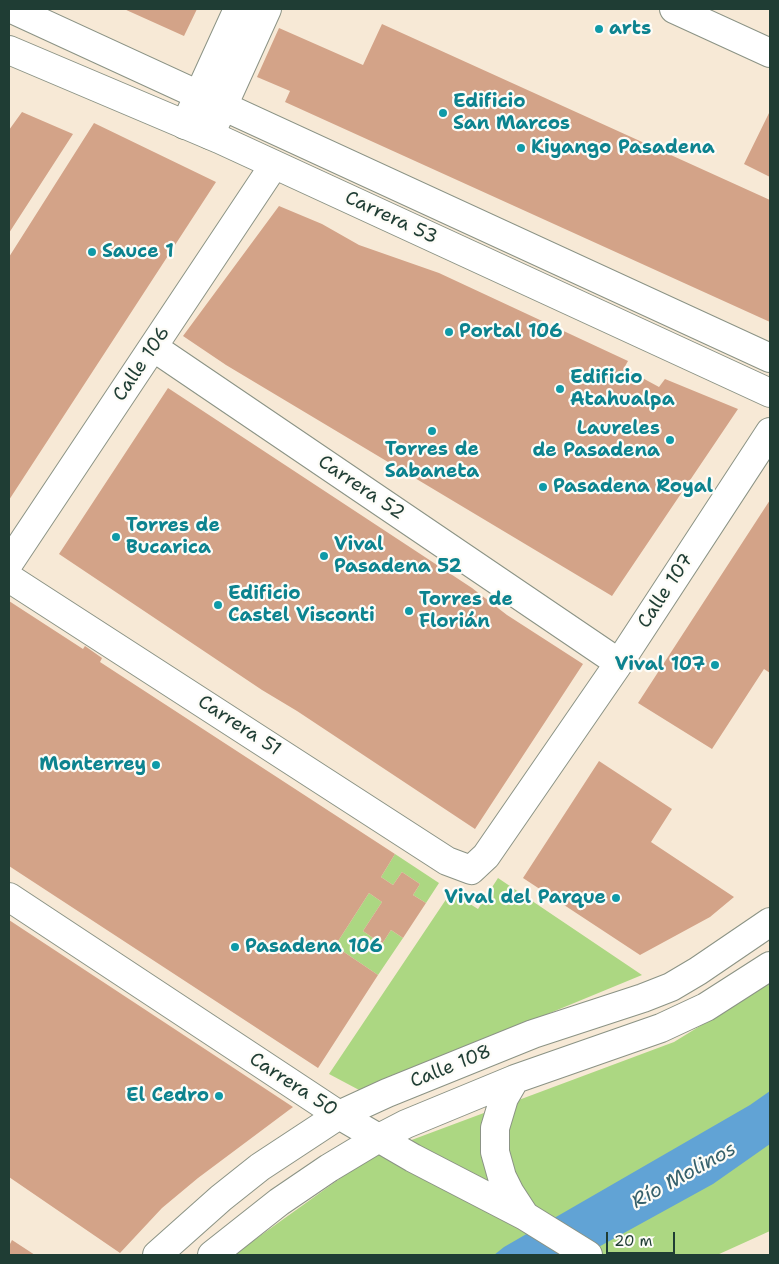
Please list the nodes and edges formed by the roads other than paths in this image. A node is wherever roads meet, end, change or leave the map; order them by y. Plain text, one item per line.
1 (12, 9) edge
2 (238, 9) edge
3 (267, 9) edge
4 (674, 9) edge
5 (767, 45) edge
6 (9, 50) edge
7 (199, 95) junction
8 (224, 106) junction
9 (186, 125) junction
10 (210, 135) junction
11 (274, 165) junction
12 (153, 346) junction
13 (770, 358) edge
14 (770, 393) edge
15 (770, 432) edge
16 (9, 563) edge
17 (9, 578) edge
18 (619, 663) junction
19 (471, 870) joint
20 (9, 897) edge
21 (770, 922) edge
22 (770, 966) edge
23 (515, 1079) junction
24 (339, 1115) junction
25 (378, 1138) junction
26 (531, 1220) junction
27 (157, 1255) edge
28 (212, 1255) edge
29 (588, 1255) edge

1 - 7 street, Carrera 53
2 - 7 street
3 - 8 street
4 - 5 street
6 - 9 street, Carrera 53
7 - 8 street, Carrera 53
7 - 9 street
8 - 10 street
8 - 13 street, Carrera 53
9 - 10 street, Carrera 53
10 - 11 street, Carrera 53
11 - 12 street, Calle 106
11 - 14 street, Carrera 53
12 - 16 street, Calle 106
12 - 18 street, Carrera 52
15 - 18 street, Calle 107
17 - 19 street, Carrera 51
18 - 19 street, Calle 107
20 - 24 street, Carrera 50
21 - 24 street, Calle 108
22 - 23 street, Calle 108
23 - 25 street, Calle 108
23 - 26 street
24 - 25 street, Carrera 50
24 - 27 street, Calle 108
25 - 26 street, Carrera 50
25 - 28 street, Calle 108
26 - 29 street, Carrera 50

